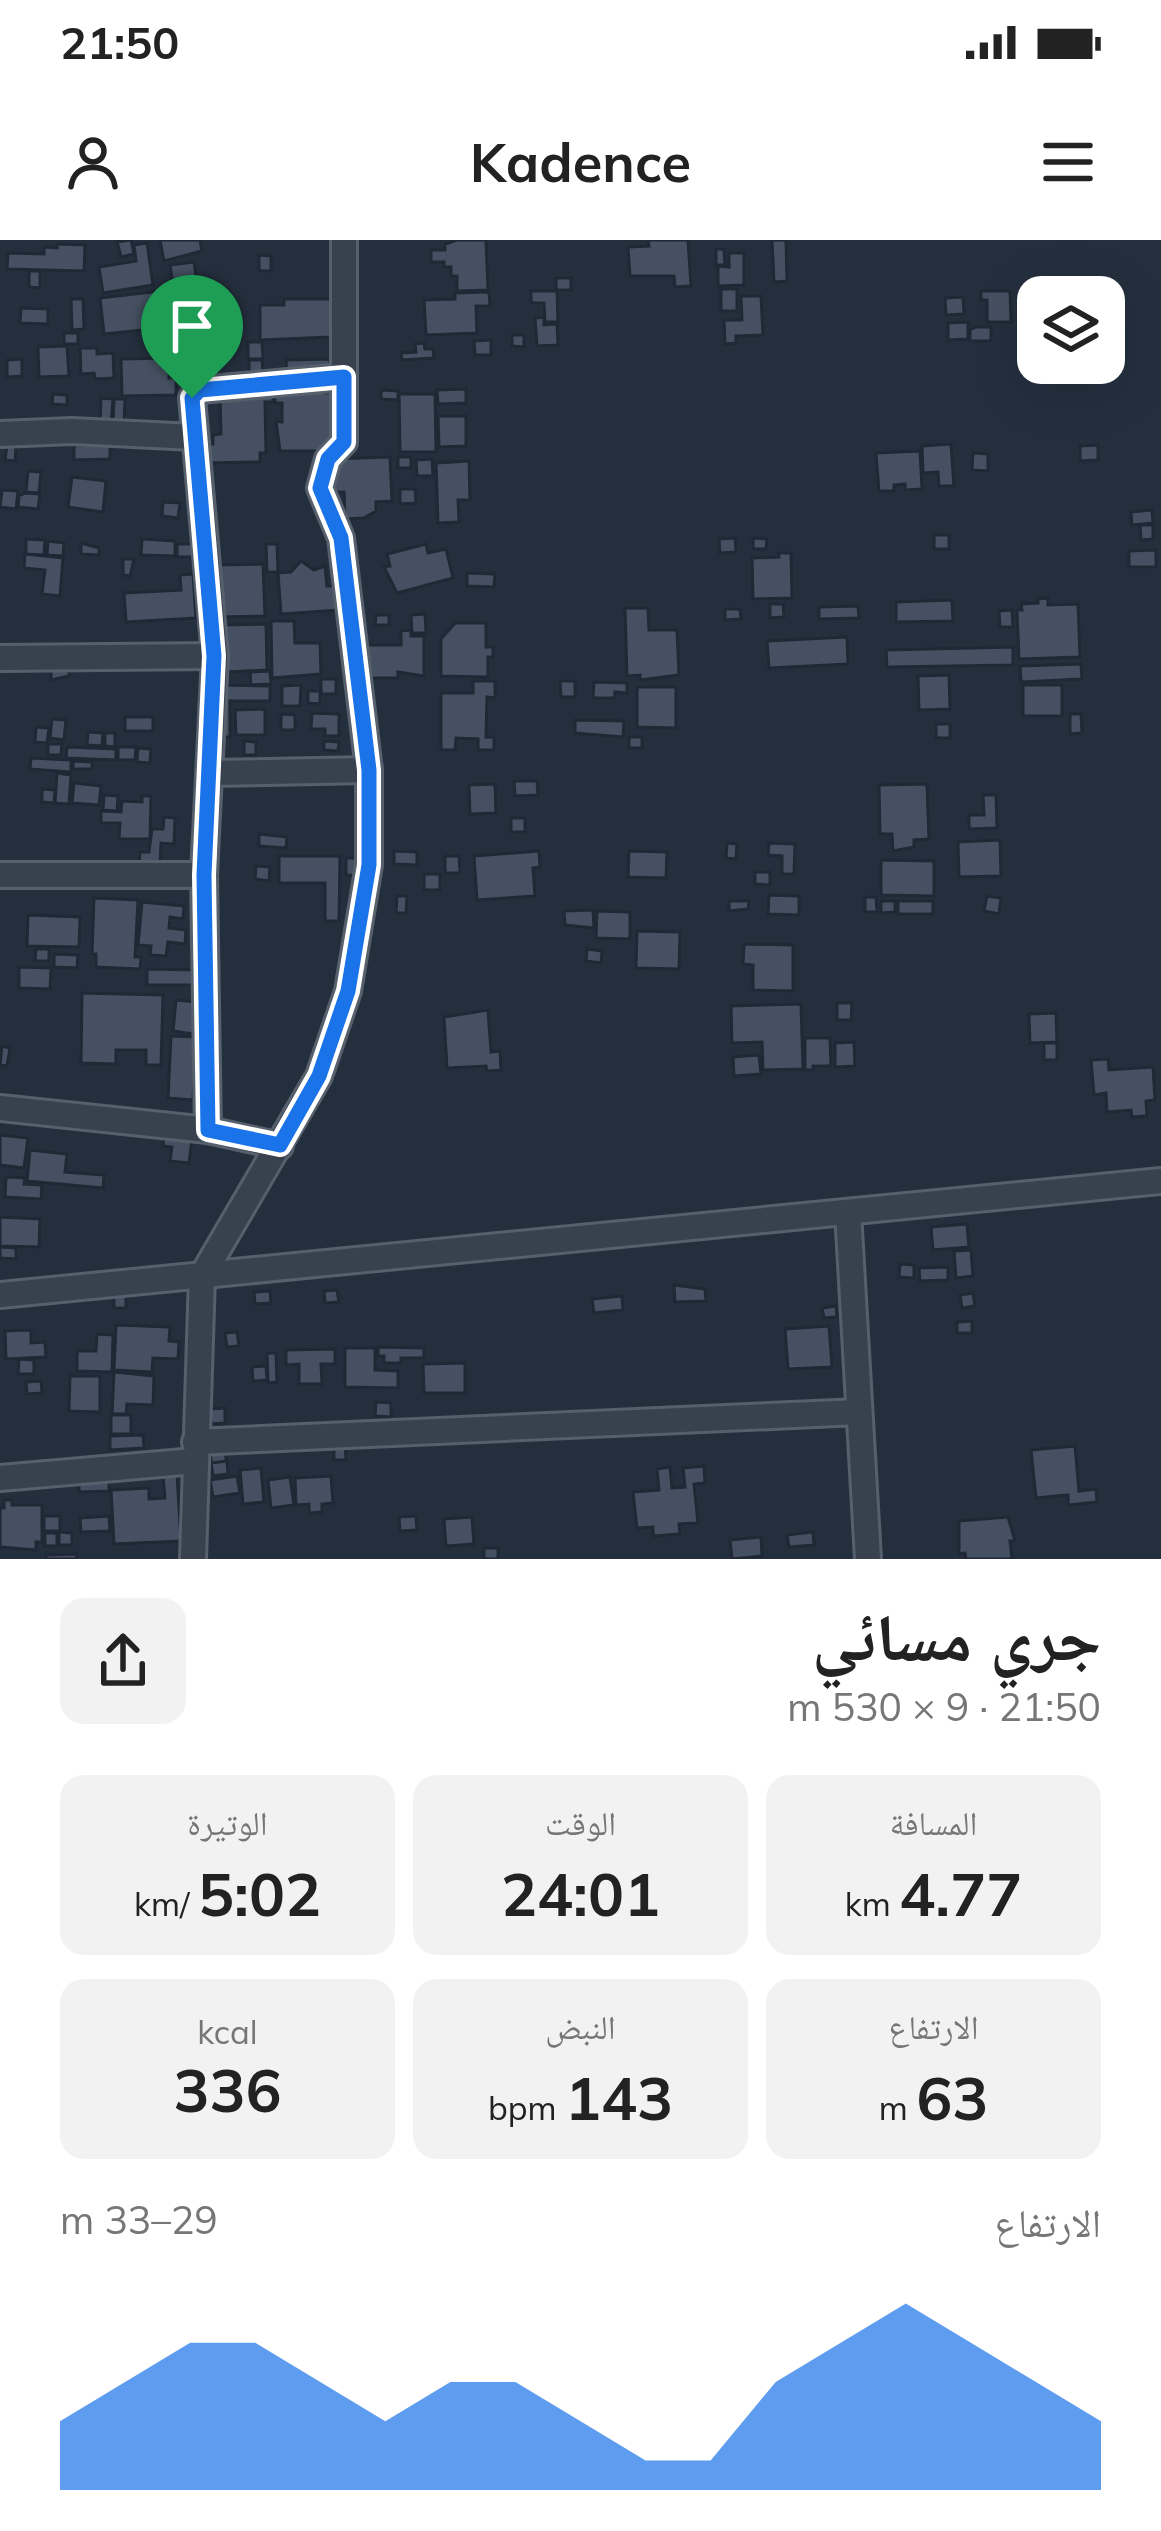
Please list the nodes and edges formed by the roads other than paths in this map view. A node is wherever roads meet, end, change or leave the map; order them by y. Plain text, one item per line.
1 (344, 240) edge
2 (344, 377) junction
3 (0, 434) edge
4 (194, 437) junction
5 (214, 656) junction
6 (0, 658) edge
7 (369, 770) junction
8 (210, 773) junction
9 (0, 875) edge
10 (204, 875) junction
11 (0, 1108) edge
12 (208, 1130) junction
13 (280, 1145) junction
14 (1161, 1181) edge
15 (848, 1212) junction
16 (202, 1276) junction
17 (0, 1295) edge
18 (859, 1412) junction
19 (195, 1451) junction
20 (0, 1478) edge
21 (193, 1559) edge
22 (868, 1559) edge

1 - 2 street
2 - 4 street
2 - 7 street
3 - 4 street
4 - 5 street
5 - 6 street
5 - 8 street
7 - 8 street
7 - 13 street
8 - 10 street
9 - 10 street
10 - 12 street
11 - 12 street
12 - 13 street
13 - 16 street
14 - 15 street
15 - 16 street
15 - 18 street
16 - 17 street
16 - 19 street
18 - 19 street
18 - 22 street
19 - 20 street
19 - 21 street

